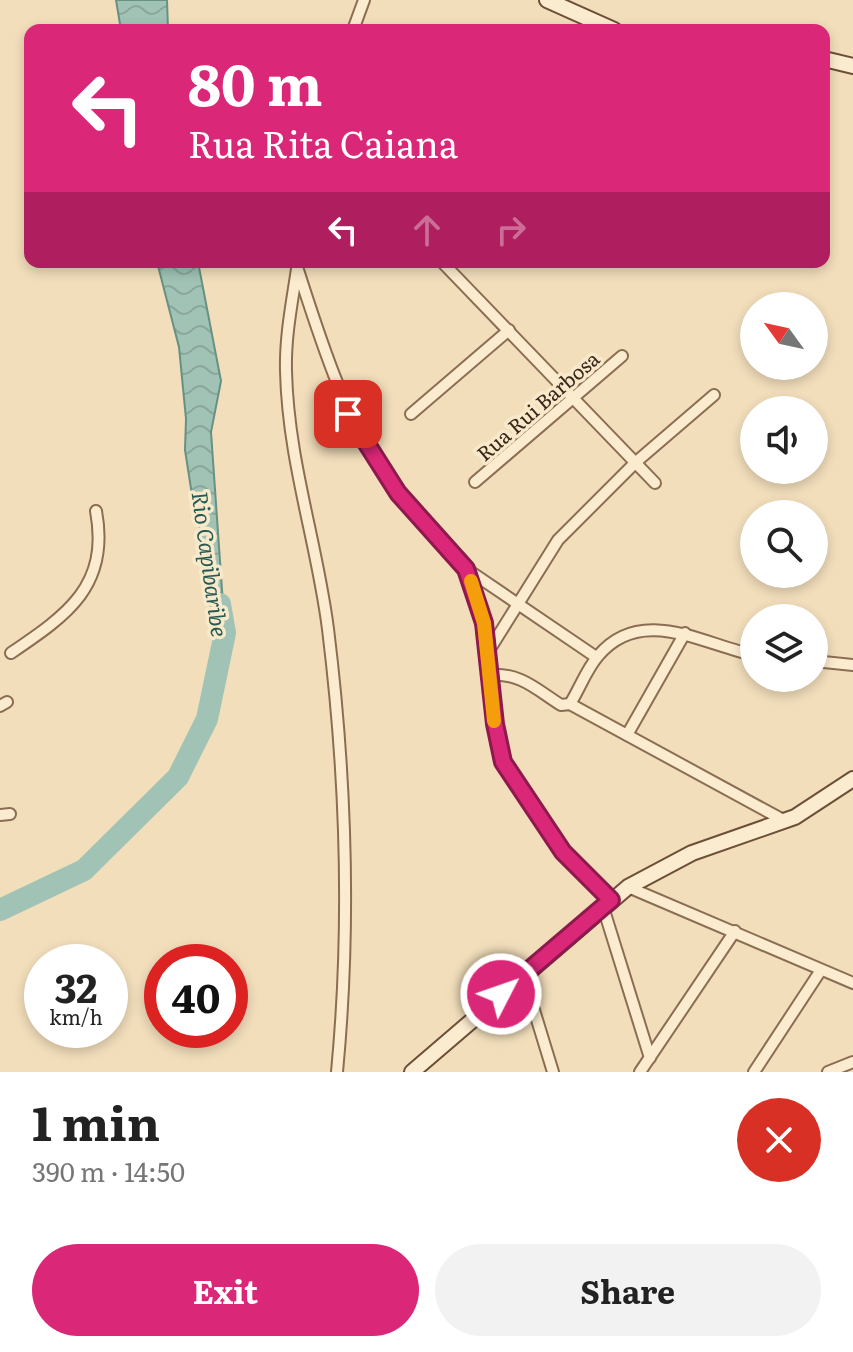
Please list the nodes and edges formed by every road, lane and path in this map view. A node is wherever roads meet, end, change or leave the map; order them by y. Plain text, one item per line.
1 (364, 0) edge
2 (547, 0) edge
3 (564, 4) edge
4 (355, 24) edge
5 (602, 24) edge
6 (830, 60) edge
7 (853, 66) edge
8 (297, 268) edge
9 (298, 268) edge
10 (448, 268) edge
11 (509, 330) junction
12 (622, 356) dead end
13 (714, 395) dead end
14 (572, 399) junction
15 (411, 414) dead end
16 (636, 462) junction
17 (475, 482) dead end
18 (655, 483) dead end
19 (96, 511) dead end
20 (466, 569) junction
21 (516, 602) junction
22 (685, 633) junction
23 (740, 651) edge
24 (11, 653) dead end
25 (487, 654) junction
26 (596, 657) junction
27 (828, 662) edge
28 (853, 665) edge
29 (489, 675) junction
30 (570, 704) junction
31 (627, 735) junction
32 (853, 779) edge
33 (785, 821) junction
34 (628, 887) junction
35 (607, 904) junction
36 (735, 931) junction
37 (821, 970) junction
38 (523, 974) junction
39 (853, 983) edge
40 (650, 1058) junction
41 (853, 1062) edge
42 (337, 1072) edge
43 (412, 1072) edge
44 (553, 1072) edge
45 (640, 1072) edge
46 (754, 1072) edge
47 (828, 1072) edge

1 - 4 street
2 - 3 street
3 - 5 street
6 - 7 street
8 - 42 street
9 - 20 street
10 - 11 street
11 - 14 street
11 - 15 street
12 - 14 street, Rua Rui Barbosa
13 - 16 street
14 - 16 street
14 - 17 street, Rua Rui Barbosa
16 - 18 street
16 - 21 street
19 - 24 street
20 - 21 street
20 - 25 street
21 - 25 street
21 - 26 street
22 - 23 street
22 - 26 street
22 - 31 street
25 - 29 street
26 - 30 street
27 - 28 street
29 - 30 street
29 - 35 street
30 - 31 street
31 - 33 street
32 - 33 street
33 - 34 street
34 - 35 street
34 - 36 street
35 - 38 street
35 - 40 street
36 - 37 street
36 - 40 street
37 - 39 street
37 - 46 street
38 - 43 street
38 - 44 street
40 - 45 street
41 - 47 street

